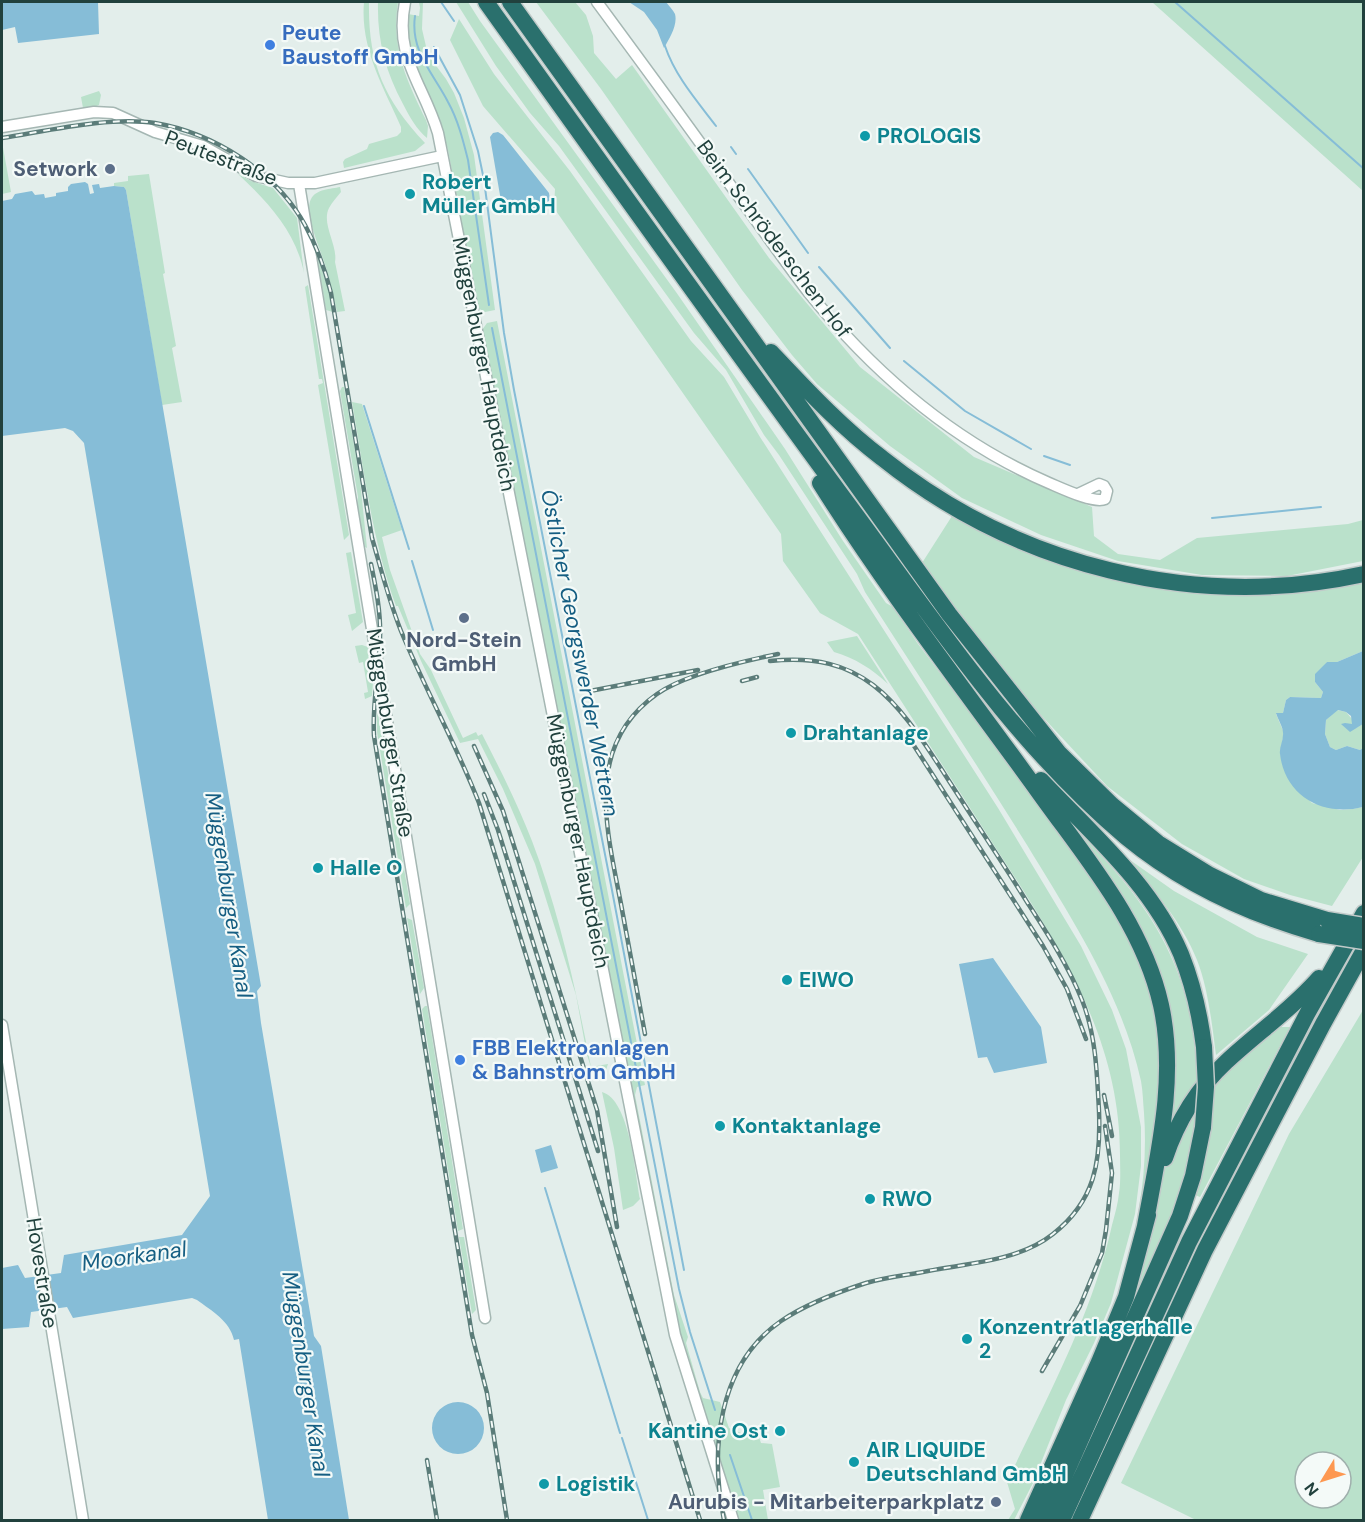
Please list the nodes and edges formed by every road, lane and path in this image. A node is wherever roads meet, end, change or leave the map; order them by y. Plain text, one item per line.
1 (405, 2) edge
2 (486, 2) edge
3 (510, 2) edge
4 (597, 2) edge
5 (2, 127) edge
6 (442, 156) junction
7 (299, 184) junction
8 (737, 316) junction
9 (753, 375) junction
10 (1078, 494) dead end
11 (1364, 574) edge
12 (997, 734) junction
13 (1364, 913) edge
14 (1364, 926) edge
15 (1323, 927) junction
16 (1364, 941) edge
17 (1364, 950) edge
18 (1341, 952) junction
19 (2, 1025) edge
20 (1145, 1226) junction
21 (485, 1318) dead end
22 (83, 1521) edge
23 (733, 1521) edge
24 (1028, 1521) edge
25 (1045, 1521) edge
26 (1062, 1521) edge
27 (1080, 1521) edge

1 - 6 street, Müggenburger Hauptdeich
2 - 9 highway
3 - 8 highway
4 - 10 street, Beim Schröderschen Hof
5 - 7 street, Peutestraße
6 - 7 street, Peutestraße
6 - 23 street, Müggenburger Hauptdeich
7 - 21 street, Müggenburger Straße
8 - 11 highway
8 - 15 highway
9 - 12 highway
9 - 15 highway
12 - 20 highway
12 - 25 highway, bridge
13 - 18 highway
14 - 15 highway, bridge
15 - 16 highway, bridge
17 - 27 highway
18 - 20 highway
18 - 26 highway
19 - 22 street, Hovestraße
20 - 24 highway

